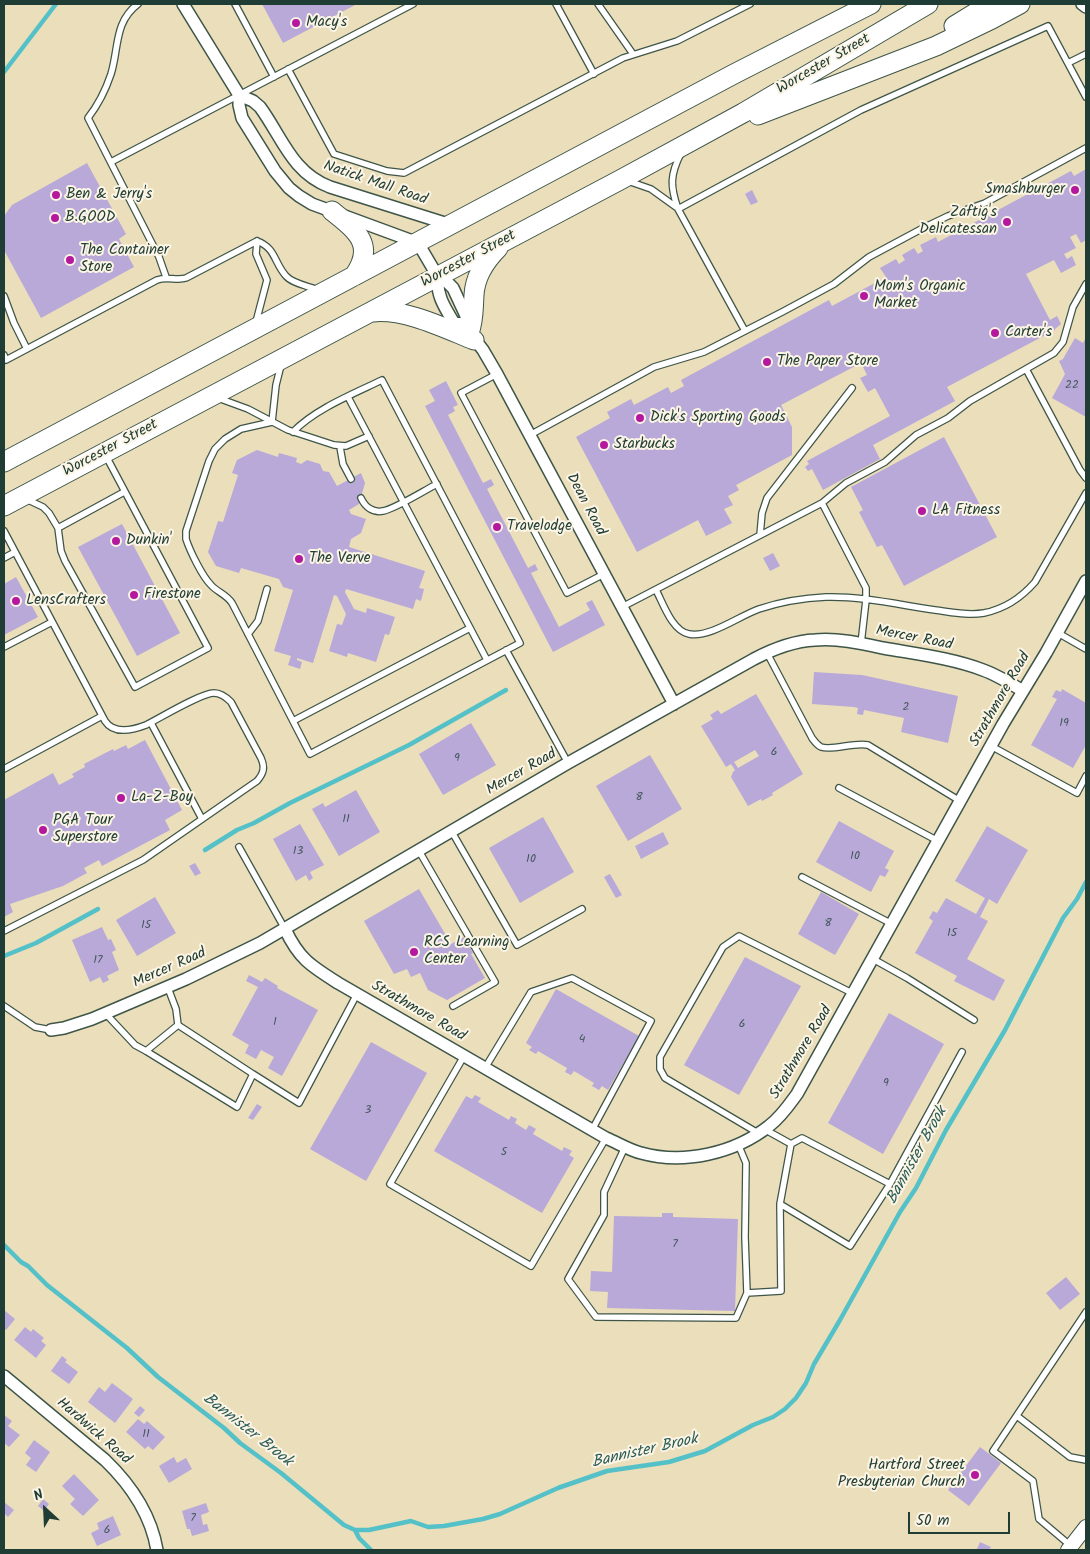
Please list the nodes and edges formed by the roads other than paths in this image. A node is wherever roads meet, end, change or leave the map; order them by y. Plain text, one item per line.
1 (138, 4) edge
2 (183, 4) edge
3 (235, 4) edge
4 (413, 4) edge
5 (556, 4) edge
6 (598, 4) edge
7 (750, 4) edge
8 (841, 4) edge
9 (870, 4) edge
10 (928, 4) edge
11 (990, 4) edge
12 (1020, 4) edge
13 (1082, 4) edge
14 (1086, 7) edge
15 (633, 54) junction
16 (1086, 54) edge
17 (1068, 63) junction
18 (288, 69) junction
19 (594, 74) junction
20 (734, 74) junction
21 (274, 76) junction
22 (846, 81) junction
23 (239, 95) junction
24 (1086, 96) edge
25 (685, 144) junction
26 (1086, 148) edge
27 (111, 162) junction
28 (620, 180) junction
29 (678, 209) junction
30 (332, 211) junction
31 (451, 225) junction
32 (508, 239) junction
33 (257, 241) junction
34 (418, 243) junction
35 (354, 276) junction
36 (438, 276) junction
37 (166, 277) junction
38 (1086, 284) edge
39 (324, 292) junction
40 (4, 296) edge
41 (368, 313) junction
42 (254, 330) junction
43 (745, 331) junction
44 (468, 332) junction
45 (27, 349) junction
46 (4, 355) edge
47 (287, 356) junction
48 (1026, 369) junction
49 (497, 374) junction
50 (852, 388) dead end
51 (211, 396) junction
52 (348, 397) junction
53 (272, 422) junction
54 (293, 432) junction
55 (530, 434) junction
56 (369, 436) junction
57 (340, 447) junction
58 (104, 453) junction
59 (4, 462) edge
60 (1086, 478) edge
61 (351, 479) dead end
62 (437, 484) junction
63 (124, 492) junction
64 (1086, 493) edge
65 (22, 496) junction
66 (361, 498) dead end
67 (403, 502) junction
68 (822, 503) junction
69 (4, 506) edge
70 (58, 528) junction
71 (4, 531) edge
72 (760, 535) junction
73 (15, 552) junction
74 (4, 558) edge
75 (604, 574) junction
76 (1086, 581) edge
77 (267, 590) dead end
78 (656, 590) junction
79 (866, 600) junction
80 (622, 607) junction
81 (52, 622) junction
82 (470, 628) junction
83 (1058, 633) junction
84 (248, 634) junction
85 (861, 644) junction
86 (4, 648) edge
87 (1086, 649) edge
88 (506, 650) junction
89 (767, 653) junction
90 (487, 660) junction
91 (1023, 691) junction
92 (674, 704) junction
93 (102, 716) junction
94 (293, 720) junction
95 (151, 723) junction
96 (991, 746) junction
97 (568, 763) junction
98 (4, 768) edge
99 (1086, 776) edge
100 (839, 788) dead end
101 (960, 801) junction
102 (202, 818) junction
103 (452, 832) junction
104 (938, 841) junction
105 (239, 846) dead end
106 (419, 851) junction
107 (802, 877) dead end
108 (582, 909) dead end
109 (892, 924) junction
110 (285, 929) junction
111 (4, 931) edge
112 (873, 959) junction
113 (168, 988) junction
114 (357, 994) junction
115 (854, 994) junction
116 (4, 1006) edge
117 (453, 1006) dead end
118 (106, 1014) junction
119 (974, 1020) dead end
120 (178, 1025) junction
121 (51, 1030) joint
122 (146, 1051) junction
123 (962, 1052) dead end
124 (464, 1056) junction
125 (485, 1068) junction
126 (253, 1074) junction
127 (592, 1130) junction
128 (761, 1131) junction
129 (606, 1138) junction
130 (738, 1144) junction
131 (791, 1144) junction
132 (625, 1147) junction
133 (890, 1184) junction
134 (780, 1204) junction
135 (747, 1293) junction
136 (1086, 1312) edge
137 (4, 1376) edge
138 (1017, 1416) junction
139 (1086, 1460) edge
140 (1086, 1527) edge
141 (1070, 1548) edge
142 (157, 1550) edge

1 - 27 lane
2 - 23 street, Natick Mall Road
3 - 21 lane
4 - 18 lane
5 - 19 lane
6 - 15 lane
7 - 15 lane
8 - 20 highway
9 - 20 highway, Worcester Street
10 - 25 highway, Worcester Street
11 - 22 highway
12 - 22 highway
13 - 14 street
15 - 19 lane
16 - 17 lane
17 - 24 lane
17 - 29 lane
18 - 19 lane
18 - 21 lane
20 - 31 highway, Worcester Street
21 - 23 lane
22 - 25 highway
23 - 27 lane
23 - 30 street, Natick Mall Road
23 - 31 street, Natick Mall Road
25 - 28 highway, Worcester Street
25 - 29 lane
26 - 43 lane
27 - 37 lane
28 - 29 lane
28 - 32 highway, Worcester Street
29 - 43 lane
30 - 34 street, Natick Mall Road
30 - 35 highway
31 - 34 highway, Worcester Street
32 - 36 highway, Worcester Street
32 - 44 highway
33 - 37 lane
33 - 39 lane
33 - 42 lane
34 - 35 highway, Worcester Street
34 - 36 street, Dean Road
35 - 39 highway, Worcester Street
36 - 41 highway, Worcester Street
36 - 44 street, Dean Road
37 - 45 lane
38 - 48 lane
39 - 42 highway, Worcester Street
40 - 45 lane
41 - 44 highway
41 - 47 highway, Worcester Street
42 - 59 highway, Worcester Street
43 - 55 lane
44 - 49 street, Dean Road
45 - 46 lane
47 - 51 highway, Worcester Street
47 - 53 lane
48 - 60 lane
48 - 68 lane
49 - 55 street, Dean Road
49 - 75 lane
50 - 72 lane
51 - 53 lane
51 - 58 highway, Worcester Street
52 - 54 lane
52 - 56 lane
52 - 62 lane
53 - 54 lane
53 - 84 lane
54 - 57 lane
55 - 75 street, Dean Road
56 - 57 lane
56 - 67 lane
57 - 61 lane
58 - 63 lane
58 - 65 highway, Worcester Street
62 - 67 lane
62 - 88 lane
63 - 70 lane
63 - 70 lane
64 - 79 lane
65 - 69 highway, Worcester Street
65 - 70 lane
66 - 67 lane
67 - 82 lane
68 - 72 lane
68 - 79 lane
71 - 73 lane
72 - 78 lane
73 - 74 lane
73 - 81 lane
75 - 80 street, Dean Road
76 - 83 street, Strathmore Road
77 - 84 lane
78 - 79 lane
78 - 80 lane
79 - 85 lane
80 - 92 street, Dean Road
81 - 86 lane
81 - 93 lane
82 - 90 lane
82 - 94 lane
83 - 87 lane
83 - 91 street, Strathmore Road
84 - 94 lane
85 - 89 street, Mercer Road
85 - 91 street, Mercer Road
88 - 90 lane
88 - 97 lane
89 - 92 street, Mercer Road
89 - 101 lane
90 - 94 lane
91 - 96 street, Strathmore Road
92 - 97 street, Mercer Road
93 - 95 lane
93 - 98 lane
95 - 102 lane
95 - 102 lane
96 - 99 lane
96 - 101 street, Strathmore Road
97 - 103 street, Mercer Road
100 - 104 lane
101 - 104 street, Strathmore Road
102 - 111 lane
103 - 106 street, Mercer Road
103 - 108 lane
104 - 109 street, Strathmore Road
105 - 110 lane
106 - 110 street, Mercer Road
106 - 117 lane
107 - 109 lane
109 - 112 street, Strathmore Road
110 - 113 street, Mercer Road
110 - 114 street, Strathmore Road
112 - 115 street, Strathmore Road
112 - 119 lane
113 - 118 street, Mercer Road
113 - 120 lane
114 - 124 street, Strathmore Road
114 - 126 lane
115 - 128 street, Strathmore Road
115 - 128 lane
116 - 121 lane
118 - 121 street, Mercer Road
118 - 122 lane
120 - 122 lane
120 - 126 lane
122 - 126 lane
123 - 133 lane
124 - 125 street, Strathmore Road
124 - 129 lane
125 - 127 street, Strathmore Road
125 - 127 lane
127 - 129 street, Strathmore Road
128 - 130 street, Strathmore Road
128 - 131 lane
129 - 132 street, Strathmore Road
130 - 132 street, Strathmore Road
130 - 135 lane
131 - 133 lane
131 - 134 lane
132 - 135 lane
133 - 134 lane
134 - 135 lane
136 - 138 lane
137 - 142 street, Hardwick Road
138 - 139 lane
138 - 141 lane
140 - 141 street

